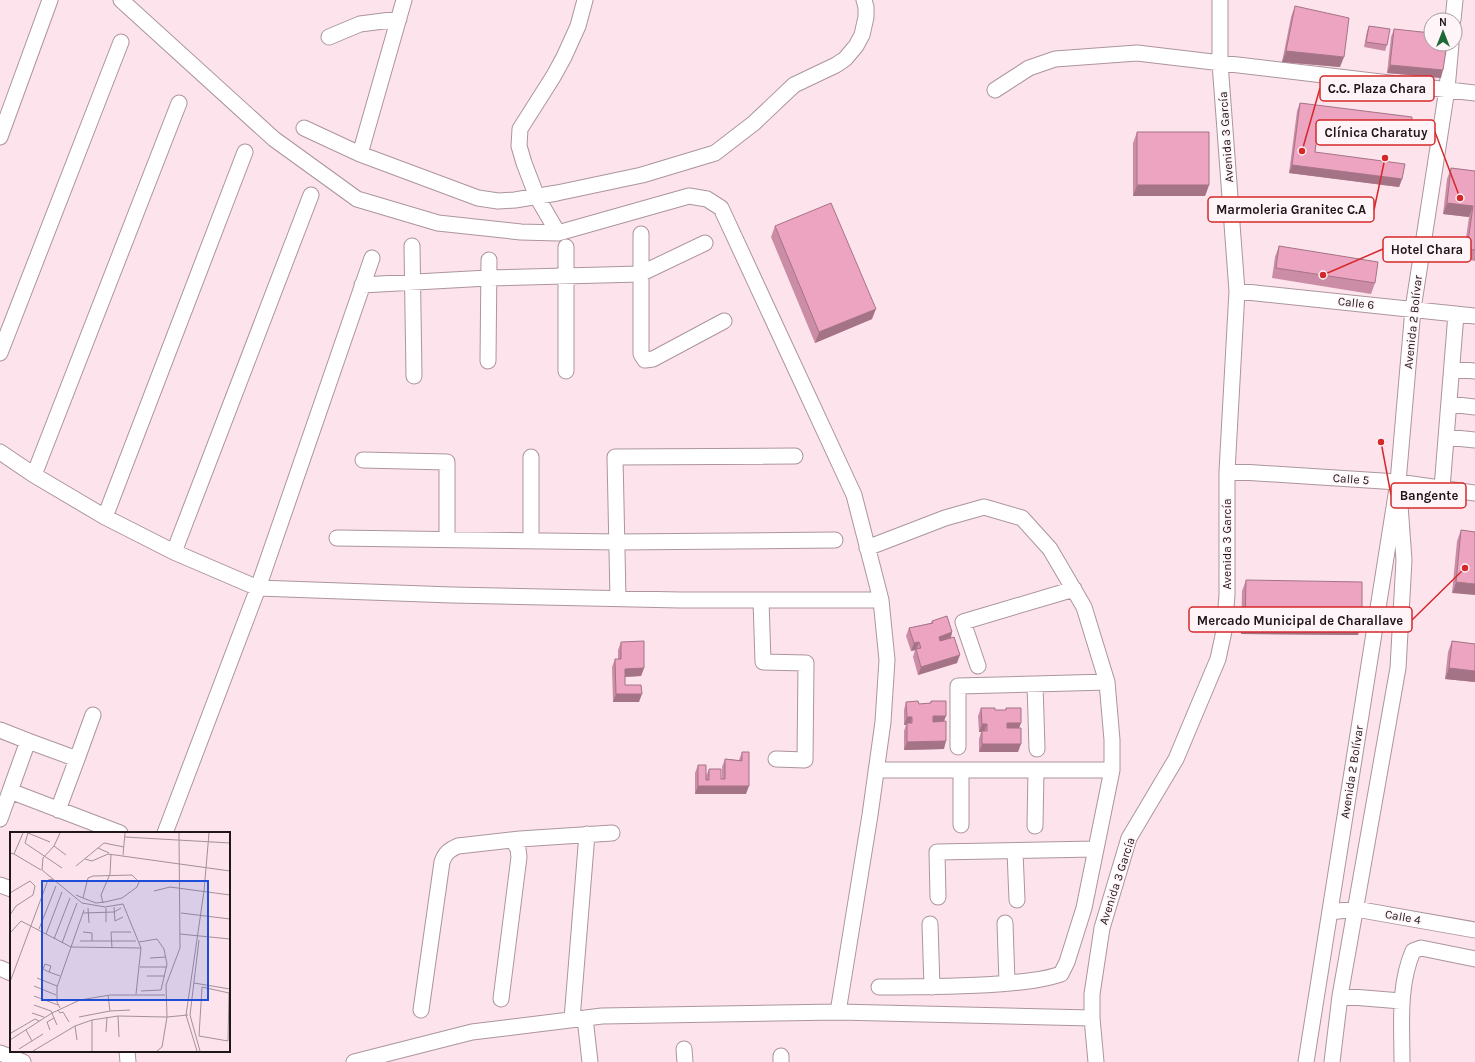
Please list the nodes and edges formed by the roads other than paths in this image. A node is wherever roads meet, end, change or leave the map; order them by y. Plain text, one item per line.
1 (50, 0) edge
2 (121, 0) edge
3 (404, 0) edge
4 (585, 0) edge
5 (864, 0) edge
6 (1220, 0) edge
7 (1455, 0) edge
8 (1454, 12) edge
9 (399, 19) junction
10 (329, 37) dead end
11 (121, 42) dead end
12 (1450, 52) edge
13 (1220, 63) junction
14 (1447, 89) junction
15 (995, 90) dead end
16 (1475, 93) edge
17 (179, 104) dead end
18 (304, 128) dead end
19 (0, 137) edge
20 (245, 152) dead end
21 (360, 154) junction
22 (311, 195) dead end
23 (537, 197) junction
24 (558, 233) junction
25 (641, 234) dead end
26 (705, 243) dead end
27 (412, 246) dead end
28 (566, 247) dead end
29 (372, 258) dead end
30 (489, 260) dead end
31 (640, 274) junction
32 (566, 276) junction
33 (488, 278) junction
34 (413, 282) junction
35 (362, 285) junction
36 (1237, 291) junction
37 (1413, 309) junction
38 (1456, 314) junction
39 (1475, 316) edge
40 (724, 321) dead end
41 (0, 353) edge
42 (488, 360) dead end
43 (1452, 369) junction
44 (566, 371) dead end
45 (1475, 372) edge
46 (414, 376) dead end
47 (1449, 404) junction
48 (1475, 407) edge
49 (1446, 437) junction
50 (1475, 440) edge
51 (0, 452) edge
52 (795, 456) dead end
53 (531, 457) dead end
54 (363, 460) dead end
55 (1227, 471) junction
56 (34, 475) junction
57 (1398, 482) junction
58 (1442, 488) junction
59 (1475, 493) edge
60 (105, 517) junction
61 (337, 538) dead end
62 (447, 539) junction
63 (531, 540) junction
64 (835, 540) dead end
65 (618, 542) junction
66 (867, 548) junction
67 (174, 552) junction
68 (258, 588) junction
69 (1074, 589) junction
70 (618, 598) junction
71 (761, 600) junction
72 (880, 600) junction
73 (978, 666) dead end
74 (1107, 682) junction
75 (1035, 684) junction
76 (93, 715) dead end
77 (0, 730) edge
78 (28, 741) junction
79 (958, 747) dead end
80 (1037, 749) dead end
81 (77, 759) junction
82 (776, 759) dead end
83 (876, 770) junction
84 (961, 770) junction
85 (1036, 770) junction
86 (1112, 770) junction
87 (10, 791) junction
88 (58, 810) junction
89 (0, 819) edge
90 (961, 824) dead end
91 (1035, 826) dead end
92 (117, 832) edge
93 (166, 832) edge
94 (612, 833) dead end
95 (587, 834) junction
96 (513, 840) junction
97 (1095, 850) junction
98 (1015, 851) junction
99 (0, 884) edge
100 (10, 889) edge
101 (938, 897) dead end
102 (1017, 900) dead end
103 (1356, 909) junction
104 (1330, 912) junction
105 (1006, 923) dead end
106 (930, 924) dead end
107 (1475, 930) edge
108 (1475, 959) edge
109 (0, 968) edge
110 (10, 973) edge
111 (1007, 983) junction
112 (879, 987) dead end
113 (932, 987) junction
114 (1340, 996) junction
115 (501, 999) dead end
116 (1401, 1001) junction
117 (420, 1010) dead end
118 (838, 1012) junction
119 (1092, 1018) junction
120 (578, 1019) junction
121 (127, 1052) edge
122 (0, 1053) edge
123 (23, 1062) edge
124 (128, 1062) edge
125 (354, 1062) edge
126 (590, 1062) edge
127 (1096, 1062) edge
128 (1306, 1062) edge
129 (1332, 1062) edge
130 (1402, 1062) edge

1 - 19 street
2 - 24 street
3 - 9 street
4 - 23 street
5 - 23 street
6 - 13 street, Avenida 3 García
7 - 8 street
9 - 10 street
9 - 21 street
11 - 41 street
12 - 14 street, Avenida 2 Bolívar
13 - 14 street
13 - 15 street
13 - 36 street, Avenida 3 García
14 - 16 street
14 - 37 street, Avenida 2 Bolívar
17 - 56 street
18 - 21 street
20 - 60 street
21 - 23 street
22 - 67 street
23 - 24 street
24 - 66 street
25 - 31 street
26 - 31 street
27 - 34 street
28 - 32 street
29 - 35 street
30 - 33 street
31 - 32 street
31 - 40 street
32 - 33 street
32 - 44 street
33 - 34 street
33 - 42 street
34 - 35 street
34 - 46 street
35 - 68 street
36 - 37 street, Calle 6
36 - 55 street, Avenida 3 García
37 - 38 street, Calle 6
37 - 57 street, Avenida 2 Bolívar
38 - 39 street, Calle 6
38 - 43 street
43 - 45 street
43 - 47 street
47 - 48 street
47 - 49 street
49 - 50 street
49 - 58 street
51 - 56 street
52 - 65 street
53 - 63 street
54 - 62 street
55 - 57 street, Calle 5
55 - 119 street, Avenida 3 García
56 - 60 street
57 - 58 street, Calle 5
57 - 103 street, Avenida 2 Bolívar
57 - 104 street, Avenida 2 Bolívar
58 - 59 street, Calle 5
60 - 67 street
61 - 62 street
62 - 63 street
63 - 65 street
64 - 65 street
65 - 70 street
66 - 69 street
66 - 72 street
67 - 68 street
68 - 70 street
68 - 93 street
69 - 73 street
69 - 74 street
70 - 71 street
71 - 72 street
71 - 82 street
72 - 83 street
74 - 75 street
74 - 86 street
75 - 79 street
75 - 80 street
76 - 81 street
77 - 78 street
78 - 81 street
78 - 87 street
81 - 88 street
83 - 84 street
83 - 118 street
84 - 85 street
84 - 90 street
85 - 86 street
85 - 91 street
86 - 97 street
87 - 88 street
87 - 89 street
88 - 92 street
94 - 95 street
95 - 96 street
95 - 120 street
96 - 115 street
96 - 117 street
97 - 98 street
97 - 111 street
98 - 101 street
98 - 102 street
99 - 100 street
103 - 104 street, Calle 4
103 - 107 street, Calle 4
103 - 114 street, Avenida 2 Bolívar
104 - 128 street, Avenida 2 Bolívar
105 - 111 street
106 - 113 street
108 - 116 street
109 - 110 street
111 - 113 street
112 - 113 street
114 - 116 street
114 - 129 street, Avenida 2 Bolívar
116 - 130 street
118 - 119 street
118 - 120 street
119 - 127 street, Avenida 3 García
120 - 125 street
120 - 126 street
121 - 124 street
122 - 123 street

